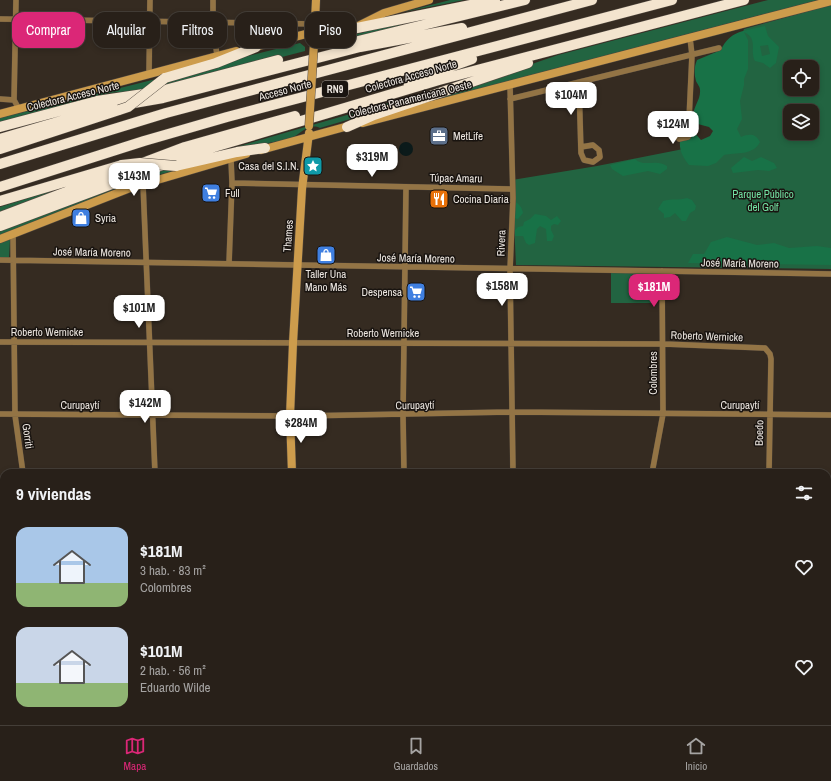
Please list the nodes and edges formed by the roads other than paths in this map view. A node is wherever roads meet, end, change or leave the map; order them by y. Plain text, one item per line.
1 (16, 0) edge
2 (150, 0) edge
3 (213, 0) edge
4 (316, 0) edge
5 (429, 0) edge
6 (495, 0) edge
7 (524, 0) edge
8 (592, 0) edge
9 (672, 0) edge
10 (744, 0) edge
11 (831, 1) edge
12 (409, 3) edge
13 (16, 12) edge
14 (150, 12) edge
15 (213, 12) edge
16 (315, 12) edge
17 (527, 17) junction
18 (0, 19) edge
19 (12, 20) edge
20 (227, 23) edge
21 (305, 27) edge
22 (356, 27) edge
23 (356, 28) edge
24 (690, 38) junction
25 (523, 39) junction
26 (588, 41) junction
27 (15, 48) edge
28 (149, 48) edge
29 (216, 48) edge
30 (252, 48) edge
31 (254, 48) edge
32 (314, 48) edge
33 (719, 48) dead end
34 (692, 55) junction
35 (217, 56) junction
36 (149, 74) junction
37 (579, 84) junction
38 (510, 85) junction
39 (0, 99) edge
40 (510, 99) junction
41 (14, 100) junction
42 (19, 109) junction
43 (0, 114) edge
44 (689, 120) dead end
45 (0, 127) edge
46 (347, 127) junction
47 (308, 138) junction
48 (0, 139) edge
49 (581, 147) dead end
50 (265, 148) junction
51 (0, 149) edge
52 (230, 159) junction
53 (0, 164) edge
54 (232, 183) junction
55 (143, 184) junction
56 (302, 185) junction
57 (0, 187) edge
58 (406, 187) junction
59 (512, 189) junction
60 (0, 201) edge
61 (0, 217) edge
62 (0, 226) edge
63 (13, 234) junction
64 (0, 239) edge
65 (0, 260) edge
66 (13, 260) junction
67 (146, 263) junction
68 (229, 264) junction
69 (297, 265) junction
70 (404, 268) junction
71 (510, 270) junction
72 (662, 271) junction
73 (831, 274) edge
74 (0, 342) edge
75 (14, 342) junction
76 (148, 343) junction
77 (293, 343) junction
78 (404, 343) junction
79 (511, 344) junction
80 (664, 344) junction
81 (765, 348) joint
82 (512, 412) junction
83 (0, 414) edge
84 (663, 414) junction
85 (15, 415) junction
86 (152, 415) junction
87 (403, 415) junction
88 (770, 415) junction
89 (831, 415) edge
90 (290, 416) junction
91 (22, 469) edge
92 (155, 469) edge
93 (292, 469) edge
94 (404, 469) edge
95 (513, 469) edge
96 (653, 469) edge
97 (769, 469) edge

1 - 13 street
2 - 14 street
3 - 15 street
4 - 16 street, Thames
5 - 12 street
6 - 23 highway
7 - 45 highway, Colectora Acceso Norte
8 - 17 highway, Acceso Norte / RN9
9 - 25 highway, Acceso Norte / RN9
10 - 26 highway, Colectora Acceso Norte
11 - 24 street, Colectora Panamericana Oeste
12 - 22 street
17 - 48 highway
17 - 53 highway, Acceso Norte / RN9
18 - 19 street
20 - 21 street
24 - 34 street
24 - 38 street, Colectora Panamericana Oeste
25 - 57 highway, Acceso Norte / RN9
25 - 61 highway
26 - 46 highway
26 - 62 highway, Colectora Acceso Norte
27 - 41 street
28 - 36 street
29 - 35 street
30 - 35 street
31 - 51 highway, bridge
32 - 47 street, Thames, bridge
33 - 34 street
34 - 37 street
34 - 44 street
35 - 36 street
36 - 42 street
37 - 40 street
37 - 49 street
38 - 40 street, Rivera
38 - 46 street, Colectora Panamericana Oeste
39 - 41 street
40 - 59 street, Rivera
41 - 42 street
42 - 43 street
46 - 47 street, Colectora Panamericana Oeste
47 - 50 street, Colectora Panamericana Oeste
47 - 56 street, Thames
50 - 52 street, Colectora Panamericana Oeste
50 - 60 highway, bridge
52 - 54 street
52 - 55 street, Colectora Panamericana Oeste
54 - 56 street, Túpac Amaru
54 - 68 street
55 - 63 street, Colectora Panamericana Oeste
55 - 67 street
56 - 58 street, Túpac Amaru
56 - 69 street, Thames
58 - 59 street, Túpac Amaru
58 - 70 street
59 - 71 street, Rivera
63 - 64 street, Colectora Panamericana Oeste
63 - 66 street, Gorriti
65 - 66 street, José María Moreno
66 - 67 street, José María Moreno
66 - 75 street, Gorriti
67 - 68 street, José María Moreno
67 - 76 street
68 - 69 street, José María Moreno
69 - 70 street, José María Moreno
69 - 77 street, Thames
70 - 71 street, José María Moreno
70 - 78 street
71 - 72 street, José María Moreno
71 - 79 street, Rivera
72 - 73 street, José María Moreno
72 - 80 street, Colombres
74 - 75 street, Roberto Wernicke
75 - 76 street, Roberto Wernicke
75 - 85 street, Gorriti
76 - 77 street, Roberto Wernicke
76 - 86 street
77 - 78 street, Roberto Wernicke
77 - 90 street, Thames
78 - 79 street, Roberto Wernicke
78 - 87 street
79 - 80 street, Roberto Wernicke
79 - 82 street, Rivera
80 - 81 street, Roberto Wernicke
80 - 84 street, Colombres
81 - 88 street, Boedo
82 - 84 street, Curupaytí
82 - 87 street, Curupaytí
82 - 95 street, Rivera
83 - 85 street, Curupaytí
84 - 88 street, Curupaytí
84 - 96 street, Colombres
85 - 86 street, Curupaytí
85 - 91 street, Gorriti
86 - 90 street, Curupaytí
86 - 92 street
87 - 90 street, Curupaytí
87 - 94 street
88 - 89 street, Curupaytí
88 - 97 street, Boedo
90 - 93 street, Thames

